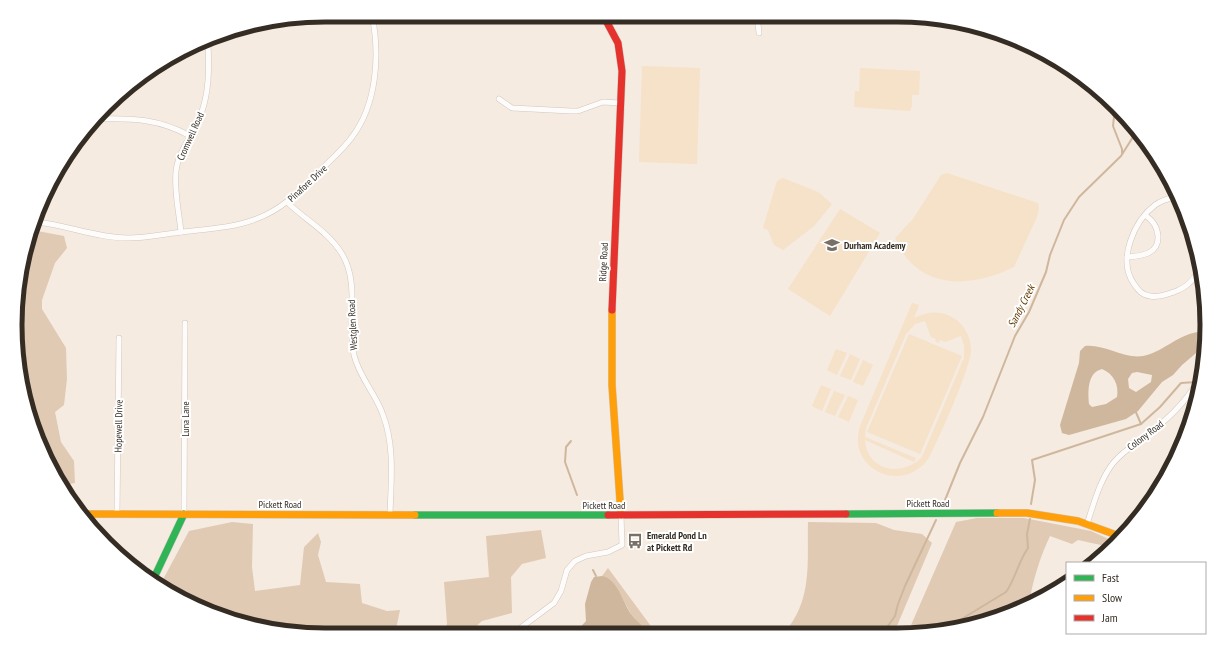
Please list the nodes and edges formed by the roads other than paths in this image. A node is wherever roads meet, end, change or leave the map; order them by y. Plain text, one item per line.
1 (373, 22) edge
2 (607, 22) edge
3 (758, 22) edge
4 (759, 33) dead end
5 (208, 45) edge
6 (500, 99) dead end
7 (620, 103) junction
8 (103, 119) edge
9 (190, 136) junction
10 (1172, 198) edge
11 (287, 202) junction
12 (1146, 215) junction
13 (40, 223) edge
14 (182, 232) junction
15 (1127, 257) junction
16 (1196, 276) edge
17 (185, 324) dead end
18 (119, 338) dead end
19 (1193, 390) edge
20 (89, 514) edge
21 (118, 514) junction
22 (184, 514) junction
23 (390, 514) junction
24 (621, 515) junction
25 (1087, 524) junction
26 (1115, 535) edge
27 (155, 576) edge
28 (520, 628) edge

1 - 11 street, Pinafore Drive
2 - 7 street, Ridge Road
3 - 4 street
5 - 9 street, Cromwell Road
6 - 7 street
7 - 24 street, Ridge Road
8 - 9 street
9 - 14 street, Cromwell Road
10 - 12 street
11 - 14 street, Pinafore Drive
11 - 23 street, Westglen Road
12 - 15 street
12 - 15 street
13 - 14 street, Pinafore Drive
15 - 16 street
17 - 22 street, Luna Lane
18 - 21 street, Hopewell Drive
19 - 25 street, Colony Road
20 - 21 street, Pickett Road
21 - 22 street, Pickett Road
22 - 23 street, Pickett Road
22 - 27 street
23 - 24 street, Pickett Road
24 - 25 street, Pickett Road
24 - 28 street
25 - 26 street, Pickett Road

